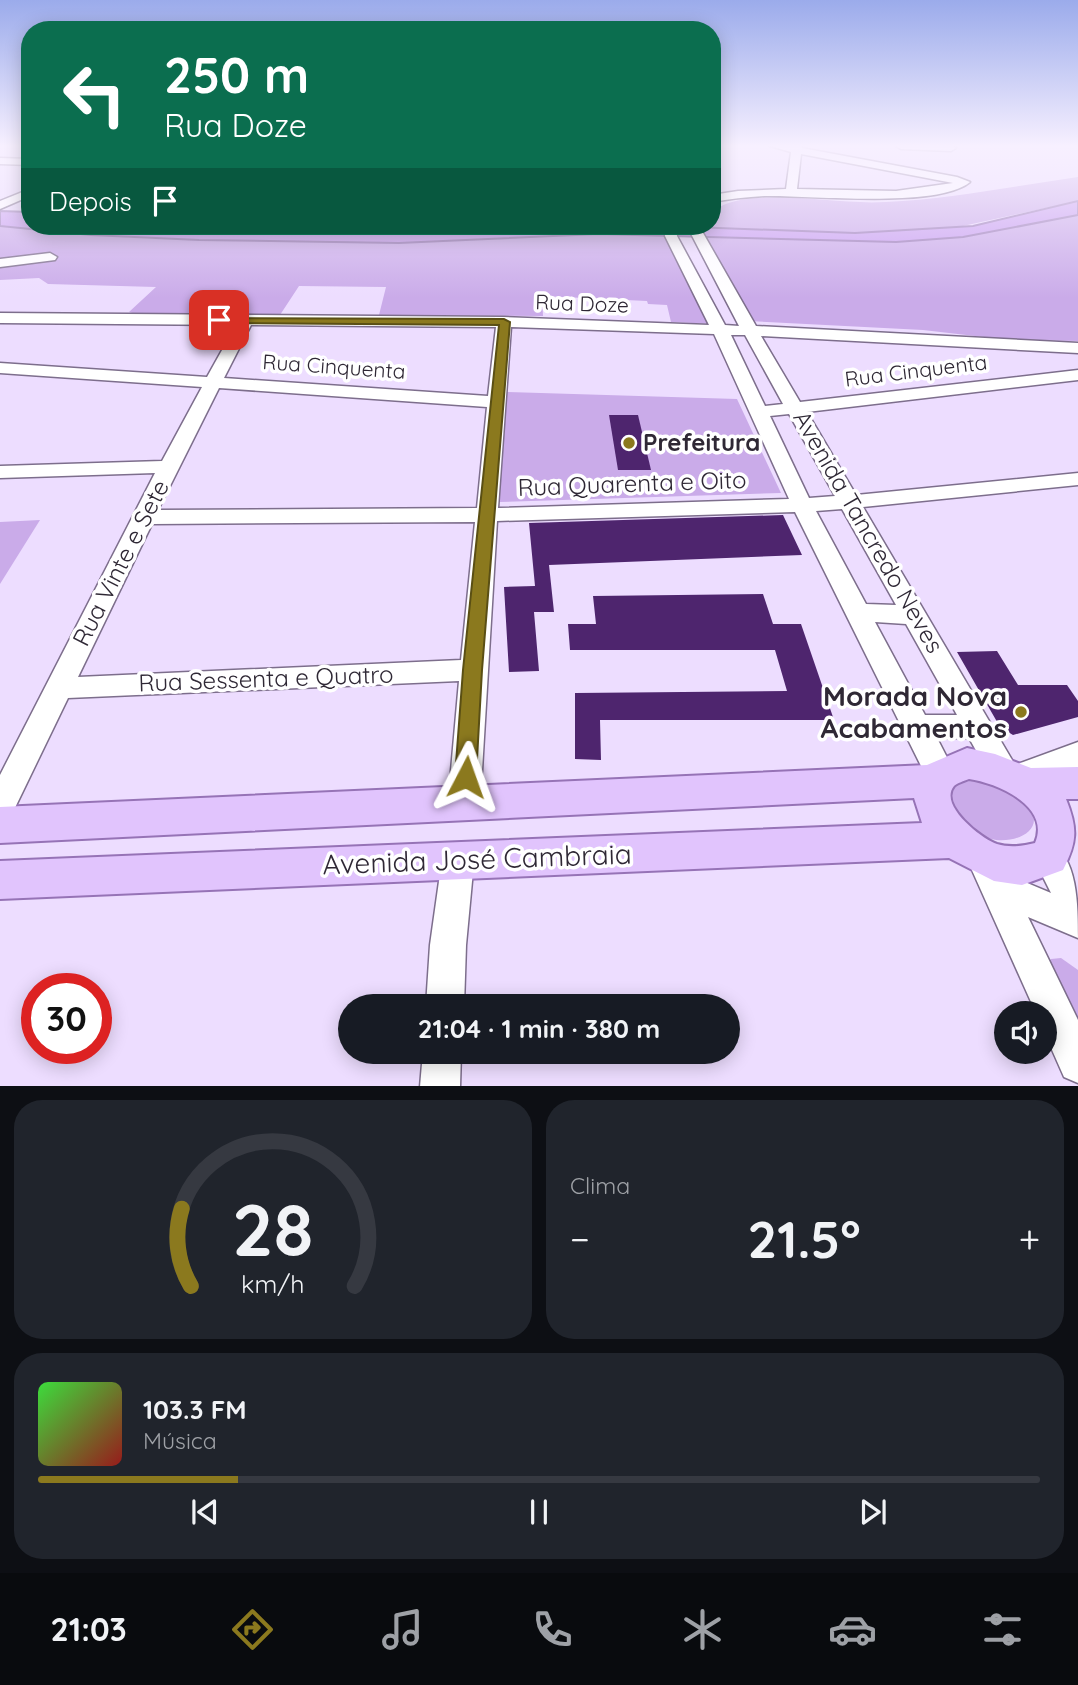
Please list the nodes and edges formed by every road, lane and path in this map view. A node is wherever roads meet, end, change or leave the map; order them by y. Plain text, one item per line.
1 (19, 197) edge
2 (0, 205) edge
3 (671, 235) edge
4 (698, 235) edge
5 (50, 257) dead end
6 (0, 263) edge
7 (0, 318) edge
8 (246, 320) junction
9 (504, 322) junction
10 (720, 330) junction
11 (753, 330) junction
12 (1078, 348) edge
13 (0, 368) edge
14 (1078, 375) edge
15 (215, 381) junction
16 (496, 402) junction
17 (797, 408) junction
18 (758, 412) junction
19 (169, 467) junction
20 (0, 472) edge
21 (1078, 479) edge
22 (850, 502) junction
23 (802, 505) junction
24 (487, 515) junction
25 (145, 517) junction
26 (858, 613) junction
27 (915, 615) junction
28 (472, 670) junction
29 (59, 688) junction
30 (978, 726) junction
31 (916, 727) junction
32 (1078, 754) edge
33 (937, 777) junction
34 (1016, 777) junction
35 (1078, 783) edge
36 (464, 804) junction
37 (0, 806) edge
38 (0, 825) edge
39 (1061, 846) edge
40 (458, 860) junction
41 (978, 862) junction
42 (0, 880) edge
43 (1078, 910) edge
44 (1078, 921) edge
45 (446, 994) edge
46 (1078, 1063) edge
47 (441, 1064) edge
48 (440, 1086) edge

1 - 2 street
3 - 10 street, Avenida Tancredo Neves
4 - 11 street, Avenida Tancredo Neves
5 - 6 street
7 - 8 street, Rua Doze
8 - 9 street, Rua Doze
8 - 15 street, Rua Vinte e Sete
9 - 10 street, Rua Doze
9 - 16 street
10 - 11 street, Rua Doze
10 - 18 street, Avenida Tancredo Neves
11 - 12 street, Rua Doze
11 - 17 street, Avenida Tancredo Neves
13 - 15 street, Rua Cinquenta
14 - 17 street, Rua Cinquenta
15 - 16 street, Rua Cinquenta
15 - 19 street, Rua Vinte e Sete
16 - 24 street
17 - 18 street, Rua Cinquenta
17 - 22 street, Avenida Tancredo Neves
18 - 23 street, Avenida Tancredo Neves
19 - 20 street
19 - 25 street, Rua Vinte e Sete
21 - 22 street, Rua Quarenta e Oito
22 - 23 street, Rua Quarenta e Oito
22 - 27 street, Avenida Tancredo Neves
23 - 24 street, Rua Quarenta e Oito
23 - 26 street, Avenida Tancredo Neves
24 - 25 street, Rua Quarenta e Oito
24 - 28 street
25 - 29 street, Rua Vinte e Sete
26 - 27 street
26 - 31 street, Avenida Tancredo Neves
27 - 30 street, Avenida Tancredo Neves
28 - 29 street, Rua Sessenta e Quatro
28 - 36 street
29 - 37 street, Rua Vinte e Sete
30 - 31 street
30 - 34 street, Avenida Tancredo Neves
31 - 33 street, Avenida Tancredo Neves
32 - 34 street
33 - 34 main road
33 - 36 main road
33 - 41 main road
34 - 35 main road
34 - 39 main road
36 - 38 main road
39 - 41 main road
39 - 43 street
40 - 41 main road, Avenida José Cambraia
40 - 42 main road, Avenida José Cambraia
40 - 45 street
41 - 44 street
41 - 46 street
47 - 48 street

